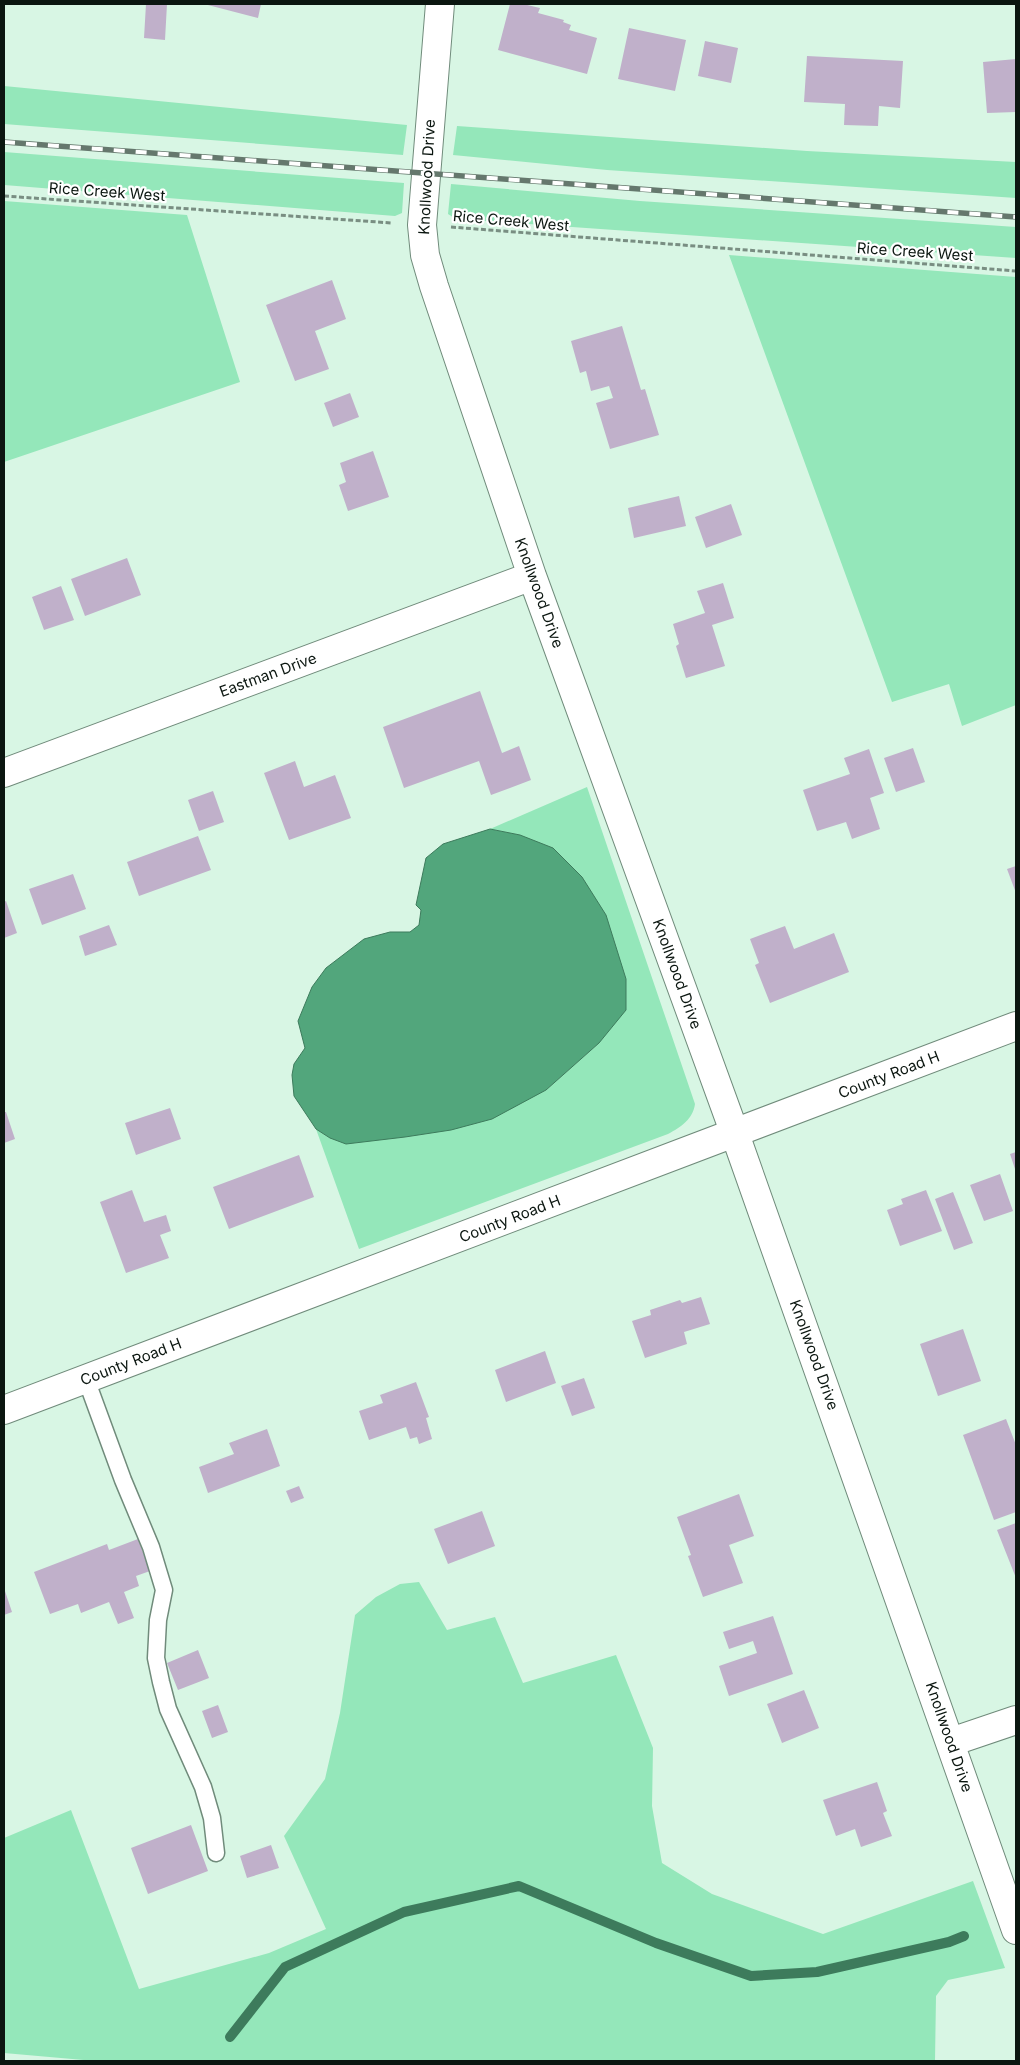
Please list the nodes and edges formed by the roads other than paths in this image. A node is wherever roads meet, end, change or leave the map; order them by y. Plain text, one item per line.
1 (440, 4) edge
2 (532, 576) junction
3 (4, 773) edge
4 (1016, 1026) edge
5 (735, 1134) junction
6 (86, 1379) junction
7 (4, 1410) edge
8 (1016, 1720) edge
9 (951, 1742) junction
10 (216, 1853) dead end
11 (1016, 1930) edge

1 - 2 street, Knollwood Drive
2 - 3 street, Eastman Drive
2 - 5 street, Knollwood Drive
4 - 5 street, County Road H
5 - 6 street, County Road H
5 - 9 street, Knollwood Drive
6 - 7 street, County Road H
6 - 10 lane
8 - 9 street
9 - 11 street, Knollwood Drive

